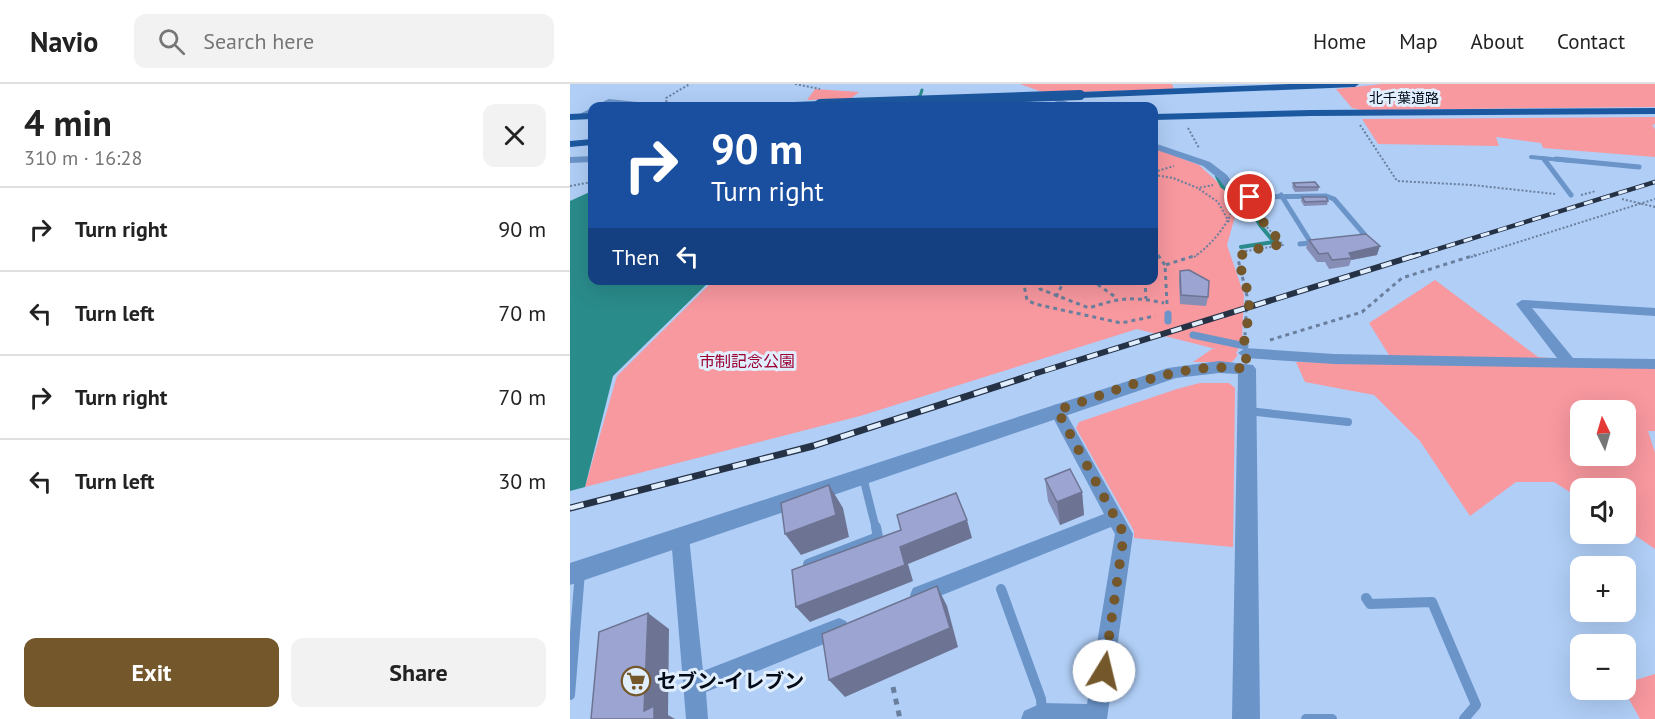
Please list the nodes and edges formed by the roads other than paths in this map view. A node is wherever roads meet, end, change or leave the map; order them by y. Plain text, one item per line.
1 (1355, 84) edge
2 (1330, 85) edge
3 (1058, 99) dead end
4 (878, 102) edge
5 (1065, 102) edge
6 (1655, 111) edge
7 (588, 112) edge
8 (574, 117) edge
9 (1158, 117) edge
10 (588, 142) edge
11 (570, 144) edge
12 (1158, 147) edge
13 (1531, 157) dead end
14 (1543, 158) junction
15 (588, 159) edge
16 (570, 160) edge
17 (1639, 167) dead end
18 (1281, 195) junction
19 (1571, 195) road end
20 (1250, 197) joint
21 (1346, 239) edge
22 (1323, 242) edge
23 (1311, 243) junction
24 (1300, 244) dead end
25 (1655, 312) edge
26 (1193, 335) dead end
27 (1246, 356) junction
28 (1569, 363) junction
29 (1655, 364) edge
30 (1057, 410) junction
31 (1247, 410) junction
32 (1348, 422) dead end
33 (862, 476) junction
34 (1115, 517) junction
35 (680, 537) junction
36 (808, 564) edge
37 (575, 572) edge
38 (1001, 589) dead end
39 (1365, 598) dead end
40 (904, 601) edge
41 (860, 619) edge
42 (572, 643) edge
43 (694, 686) junction
44 (570, 695) edge
45 (1037, 717) edge
46 (1097, 718) edge
47 (697, 719) edge
48 (1246, 719) edge
49 (1306, 719) edge
50 (1332, 719) edge
51 (1464, 719) edge

1 - 2 highway, 北千葉道路
2 - 4 highway, 北千葉道路, bridge
3 - 5 street
6 - 9 highway, 北千葉道路
7 - 8 lane
10 - 11 highway
12 - 20 street
13 - 14 lane
14 - 17 lane
14 - 19 lane
15 - 16 street
18 - 20 lane
18 - 21 lane
18 - 23 lane
22 - 23 lane
23 - 24 lane
25 - 28 street
26 - 27 lane
27 - 28 street
27 - 30 street
27 - 31 street
28 - 29 street
30 - 33 street
30 - 34 street
31 - 32 lane
31 - 48 street
33 - 35 street
33 - 36 lane
34 - 40 street
34 - 46 street
35 - 37 street
35 - 43 street
37 - 42 lane
38 - 45 lane
39 - 51 lane
41 - 43 street
42 - 44 lane
43 - 47 street
45 - 46 street
49 - 50 lane

